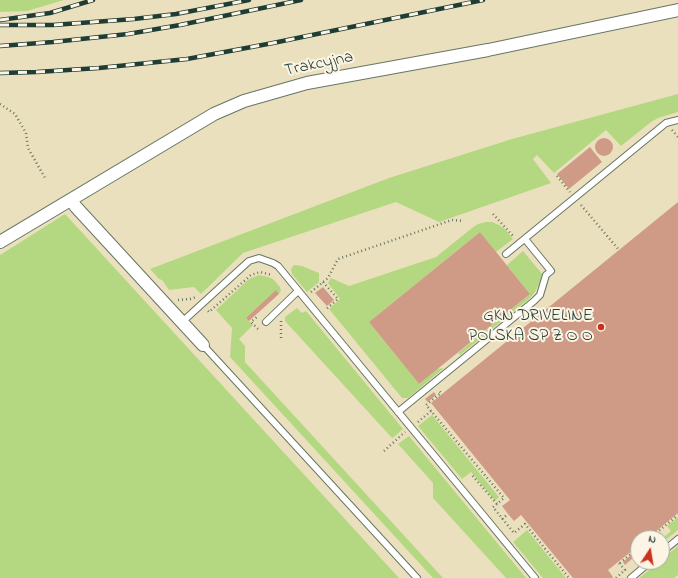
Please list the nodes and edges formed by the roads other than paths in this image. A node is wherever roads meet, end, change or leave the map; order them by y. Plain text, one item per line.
1 (678, 10) edge
2 (678, 120) edge
3 (71, 200) junction
4 (525, 239) junction
5 (0, 242) edge
6 (506, 254) dead end
7 (298, 291) junction
8 (266, 322) dead end
9 (181, 323) junction
10 (203, 345) joint
11 (398, 412) junction
12 (678, 539) edge
13 (670, 546) edge
14 (640, 570) edge
15 (417, 578) edge
16 (535, 578) edge
17 (631, 578) edge

1 - 3 street, Trakcyjna
2 - 4 lane
3 - 5 street, Trakcyjna
3 - 9 street
4 - 6 lane
4 - 11 lane
7 - 8 lane
7 - 9 lane
7 - 11 lane
9 - 10 street
10 - 15 lane
11 - 16 lane
12 - 13 lane
14 - 17 lane

